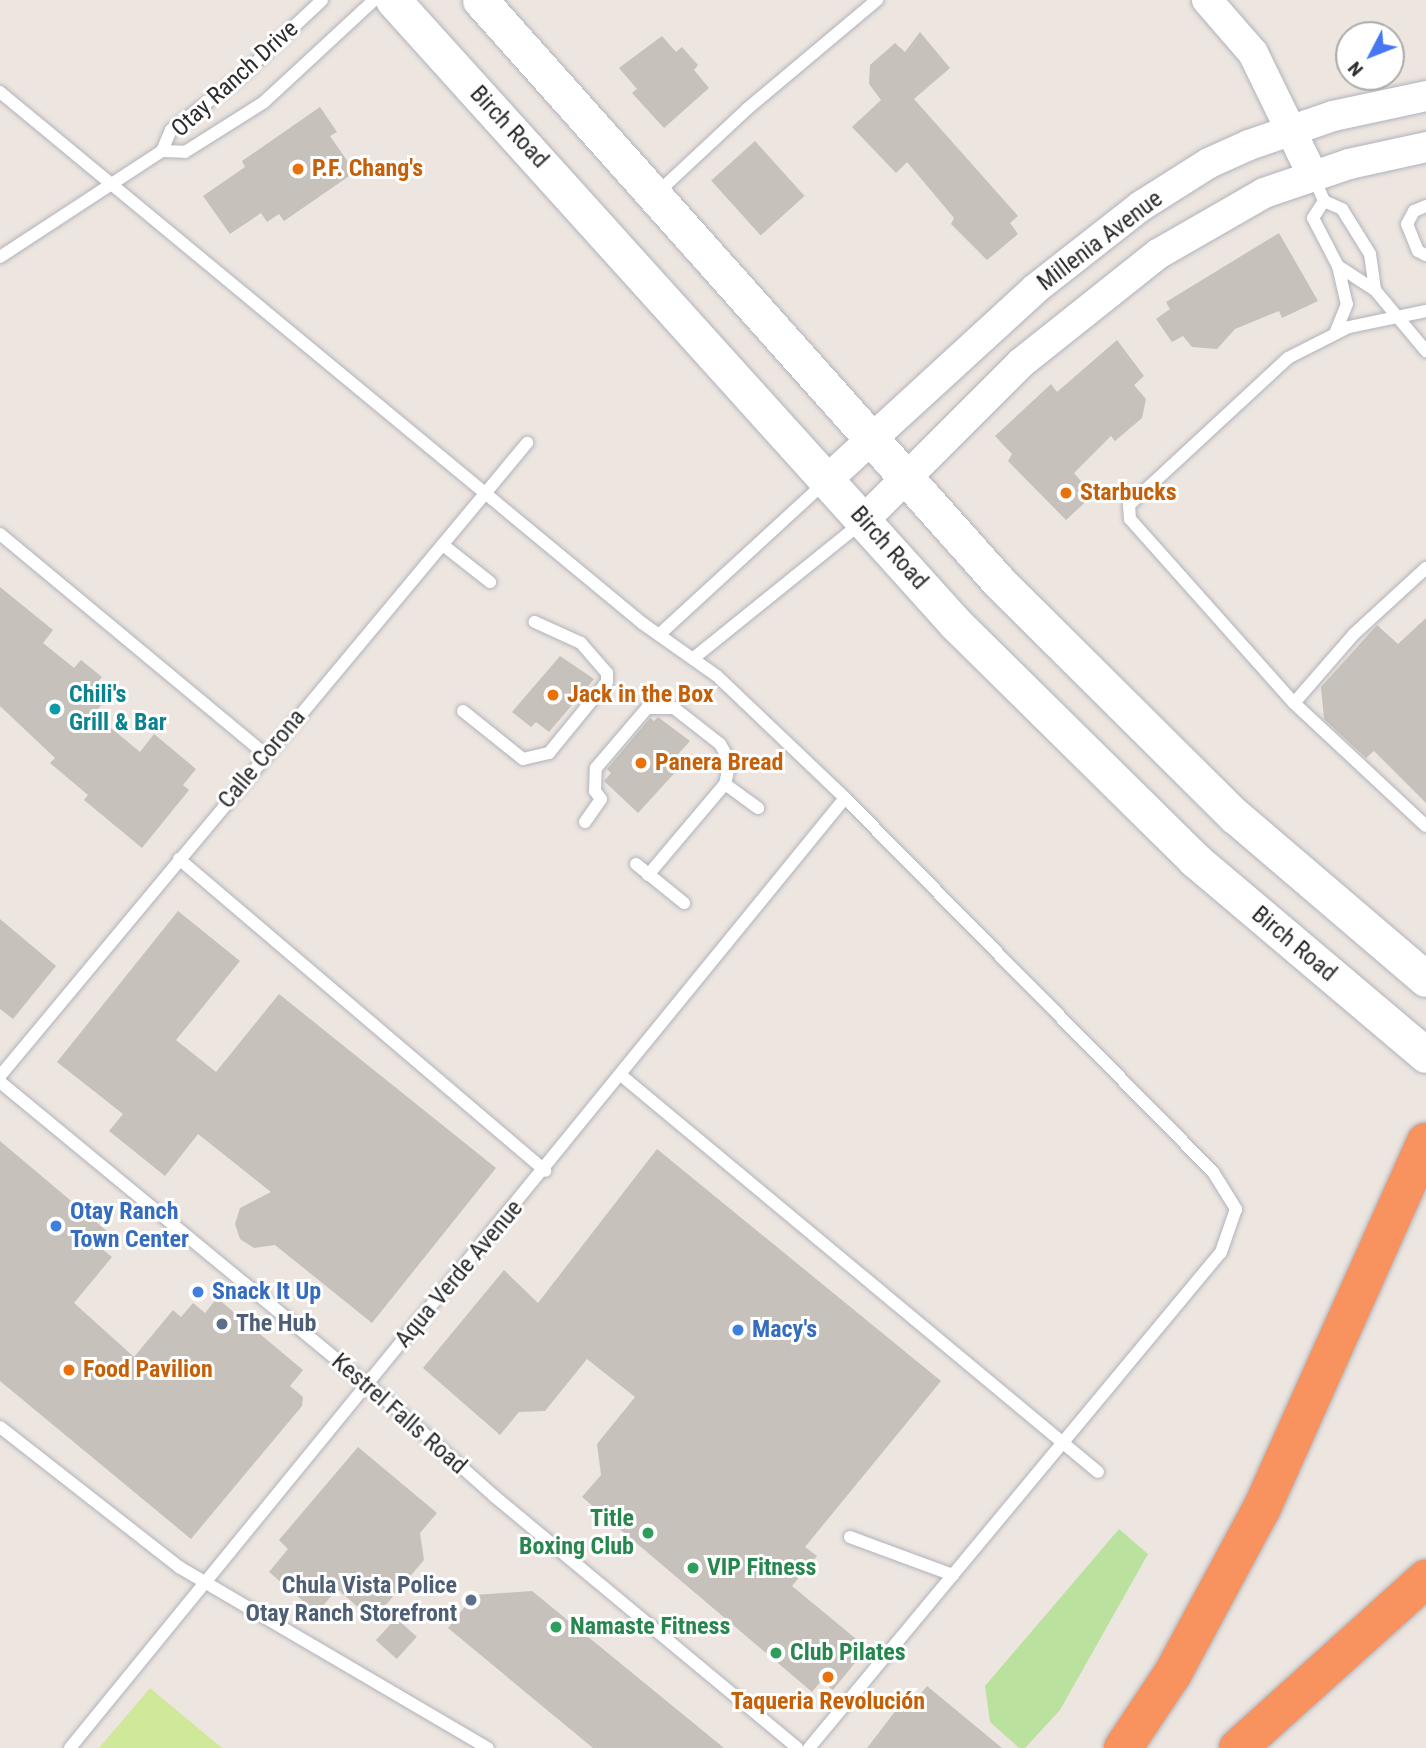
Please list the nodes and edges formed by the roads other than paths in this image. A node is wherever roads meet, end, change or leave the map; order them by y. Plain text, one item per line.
1 (322, 0) edge
2 (374, 0) edge
3 (393, 0) edge
4 (480, 0) edge
5 (877, 0) edge
6 (1207, 0) edge
7 (0, 92) edge
8 (1426, 96) edge
9 (1291, 129) junction
10 (1426, 147) edge
11 (162, 151) junction
12 (110, 181) junction
13 (1319, 188) junction
14 (654, 195) junction
15 (1426, 206) edge
16 (1426, 255) edge
17 (0, 257) edge
18 (1338, 266) junction
19 (1375, 290) junction
20 (1426, 311) edge
21 (1396, 317) junction
22 (1331, 339) junction
23 (1426, 351) edge
24 (872, 440) junction
25 (527, 443) dead end
26 (906, 478) junction
27 (828, 480) junction
28 (486, 494) junction
29 (864, 520) junction
30 (0, 534) edge
31 (443, 545) junction
32 (1426, 568) edge
33 (490, 582) dead end
34 (534, 622) dead end
35 (661, 633) junction
36 (695, 657) junction
37 (1294, 703) junction
38 (463, 711) dead end
39 (265, 754) junction
40 (725, 784) junction
41 (845, 798) junction
42 (758, 808) dead end
43 (585, 822) dead end
44 (1426, 826) edge
45 (179, 859) junction
46 (636, 864) dead end
47 (648, 875) junction
48 (684, 903) dead end
49 (1426, 979) edge
50 (1426, 1055) edge
51 (0, 1076) edge
52 (622, 1076) junction
53 (0, 1082) edge
54 (1426, 1142) edge
55 (545, 1171) junction
56 (366, 1385) junction
57 (0, 1427) edge
58 (1063, 1443) junction
59 (1098, 1472) dead end
60 (850, 1537) dead end
61 (953, 1575) junction
62 (1426, 1579) edge
63 (203, 1582) junction
64 (70, 1748) edge
65 (488, 1748) edge
66 (796, 1748) edge
67 (809, 1748) edge
68 (1122, 1748) edge
69 (1238, 1748) edge

1 - 11 lane, Otay Ranch Drive
2 - 11 lane, Otay Ranch Drive
3 - 27 main road, Birch Road
4 - 14 main road
5 - 14 lane
6 - 9 street
7 - 12 lane
8 - 9 street, Millenia Avenue
9 - 13 street
9 - 24 street, Millenia Avenue
10 - 13 street, Millenia Avenue
11 - 12 lane
12 - 17 lane
12 - 28 lane
13 - 18 lane
13 - 19 lane
13 - 26 street, Millenia Avenue
14 - 24 main road
15 - 16 lane
18 - 19 lane
18 - 22 lane
19 - 21 lane
20 - 21 lane
21 - 22 lane
21 - 23 lane
22 - 37 lane
24 - 26 main road
24 - 27 street, Millenia Avenue
25 - 28 lane, Calle Corona
26 - 29 street, Millenia Avenue
26 - 49 main road
27 - 29 main road, Birch Road
27 - 35 lane
28 - 31 lane, Calle Corona
28 - 35 lane
29 - 36 lane
29 - 50 main road, Birch Road
30 - 39 lane
31 - 33 lane
31 - 39 lane, Calle Corona
32 - 37 lane
34 - 38 lane
35 - 36 lane
36 - 41 lane
37 - 44 lane
39 - 45 lane, Calle Corona
40 - 42 lane
40 - 43 lane
40 - 47 lane
41 - 52 lane, Aqua Verde Avenue
41 - 58 lane
45 - 51 lane, Calle Corona
45 - 55 lane
46 - 47 lane
47 - 48 lane
52 - 55 lane, Aqua Verde Avenue
52 - 58 lane
53 - 56 lane, Kestrel Falls Road
54 - 68 highway
55 - 56 lane, Aqua Verde Avenue
56 - 63 lane, Aqua Verde Avenue
56 - 66 lane, Kestrel Falls Road
57 - 63 lane
58 - 59 lane
58 - 61 lane
60 - 61 lane
61 - 67 lane
62 - 69 highway
63 - 64 lane, Aqua Verde Avenue
63 - 65 lane

